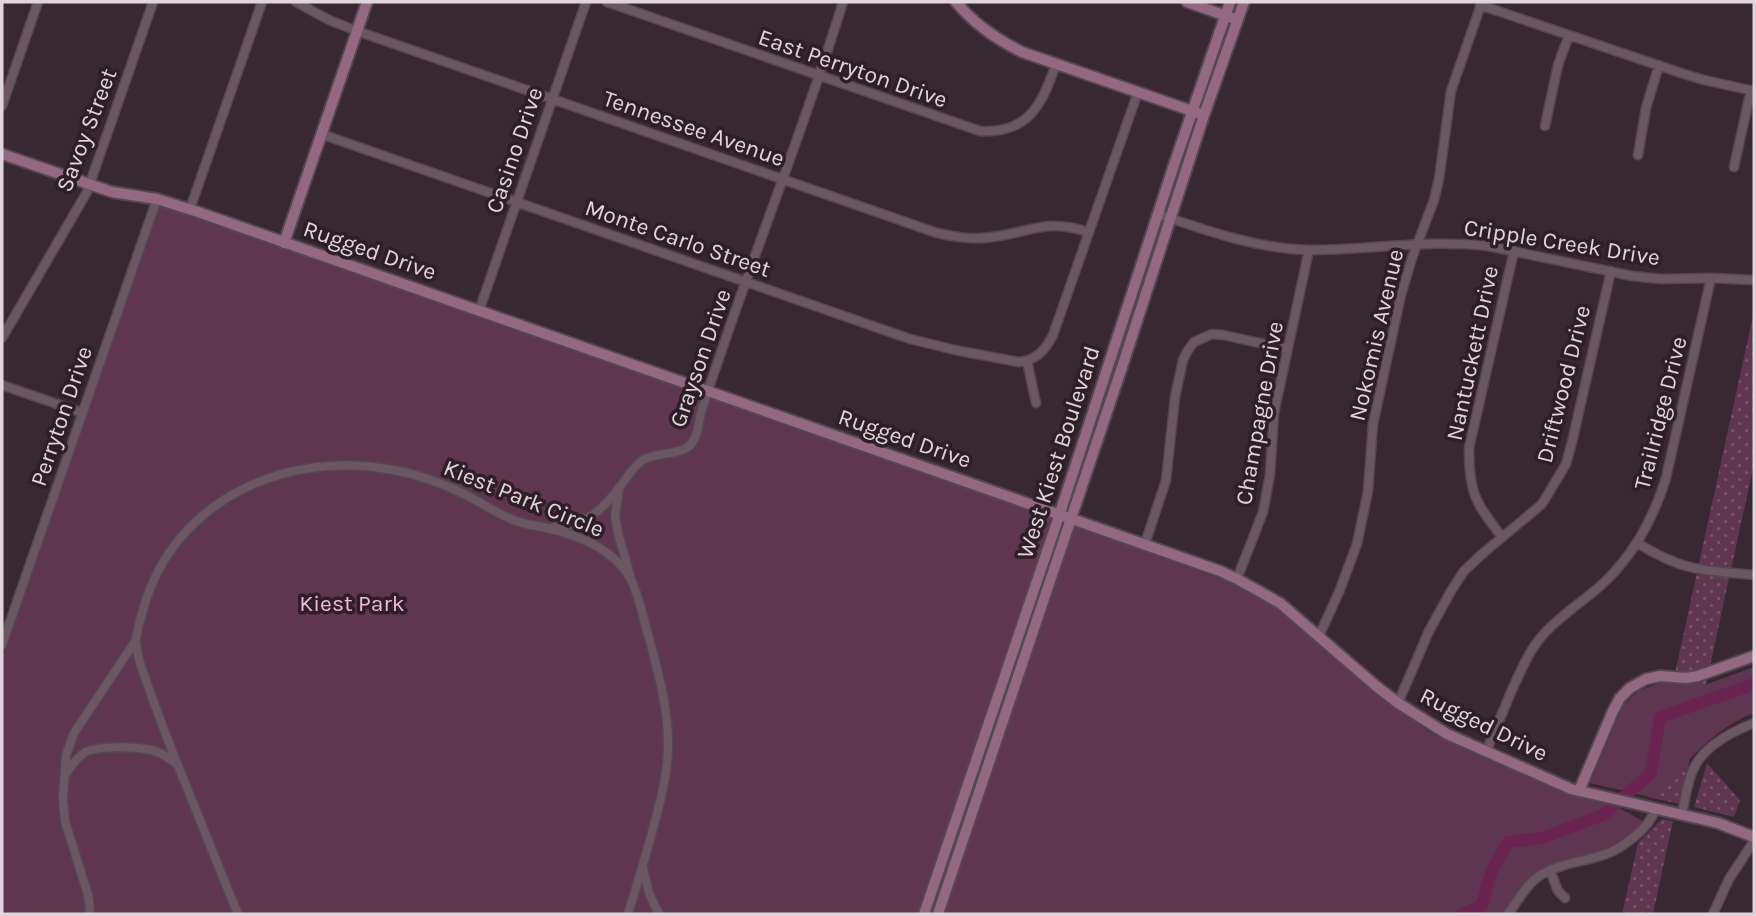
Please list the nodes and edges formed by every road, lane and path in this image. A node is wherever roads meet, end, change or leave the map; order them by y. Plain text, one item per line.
1 (38, 2) edge
2 (153, 2) edge
3 (262, 2) edge
4 (296, 2) edge
5 (367, 2) edge
6 (586, 2) edge
7 (607, 2) edge
8 (843, 2) edge
9 (956, 2) edge
10 (1187, 2) edge
11 (1230, 2) edge
12 (1244, 2) edge
13 (1481, 3) edge
14 (1225, 16) junction
15 (1238, 20) junction
16 (357, 31) junction
17 (1569, 35) junction
18 (1056, 64) junction
19 (1660, 65) junction
20 (818, 76) junction
21 (1752, 91) edge
22 (1138, 92) junction
23 (552, 99) junction
24 (2, 106) edge
25 (1192, 111) junction
26 (1204, 115) junction
27 (1545, 126) dead end
28 (321, 134) junction
29 (2, 154) edge
30 (1638, 155) dead end
31 (1734, 167) dead end
32 (782, 179) junction
33 (90, 185) junction
34 (157, 199) junction
35 (516, 201) junction
36 (190, 209) junction
37 (1158, 214) junction
38 (1171, 218) junction
39 (1088, 232) junction
40 (284, 243) junction
41 (1418, 244) junction
42 (1309, 250) junction
43 (1514, 251) junction
44 (1611, 271) junction
45 (1711, 278) junction
46 (1754, 280) edge
47 (746, 282) junction
48 (479, 311) junction
49 (2, 338) edge
50 (1287, 349) junction
51 (1027, 361) junction
52 (1110, 363) junction
53 (1122, 367) junction
54 (2, 385) edge
55 (709, 391) junction
56 (1036, 403) dead end
57 (83, 413) junction
58 (619, 489) junction
59 (1065, 516) junction
60 (544, 527) junction
61 (1502, 537) junction
62 (1637, 542) junction
63 (1145, 544) junction
64 (1754, 575) edge
65 (631, 579) junction
66 (1237, 579) junction
67 (1319, 636) junction
68 (136, 640) junction
69 (2, 645) edge
70 (1754, 656) edge
71 (1398, 704) junction
72 (1754, 723) edge
73 (1486, 752) junction
74 (178, 765) junction
75 (64, 780) junction
76 (1579, 791) junction
77 (1656, 807) junction
78 (1682, 814) junction
79 (1754, 839) edge
80 (643, 867) junction
81 (1550, 870) junction
82 (1565, 898) dead end
83 (89, 914) edge
84 (238, 914) edge
85 (628, 914) edge
86 (659, 914) edge
87 (924, 914) edge
88 (938, 914) edge
89 (1508, 914) edge
90 (1713, 914) edge

1 - 24 street
2 - 33 street, Savoy Street
3 - 36 street
4 - 16 street, Tennessee Avenue
5 - 16 street
6 - 23 street, Casino Drive
7 - 20 street, East Perryton Drive
8 - 20 street, Grayson Drive
9 - 18 street
10 - 14 street
11 - 14 street, West Kiest Boulevard
12 - 15 street, West Kiest Boulevard
13 - 17 street
13 - 41 street, Nokomis Avenue
14 - 15 street
14 - 25 street, West Kiest Boulevard
15 - 26 street, West Kiest Boulevard
16 - 23 street, Tennessee Avenue
16 - 28 street
17 - 19 street
17 - 27 street
18 - 20 street, East Perryton Drive
18 - 22 street
19 - 21 street
19 - 30 street
20 - 32 street, Grayson Drive
21 - 31 street
22 - 25 street
22 - 39 street
23 - 32 street, Tennessee Avenue
23 - 35 street, Casino Drive
25 - 26 street
25 - 37 street, West Kiest Boulevard
26 - 38 street, West Kiest Boulevard
28 - 35 street, Monte Carlo Street
28 - 40 street
29 - 33 street, Rugged Drive
32 - 39 street, Tennessee Avenue
32 - 47 street, Grayson Drive
33 - 34 street, Rugged Drive
33 - 49 street, Savoy Street
34 - 36 street, Rugged Drive
34 - 57 street, Perryton Drive
35 - 47 street, Monte Carlo Street
35 - 48 street, Casino Drive
36 - 40 street, Rugged Drive
37 - 38 street, Cripple Creek Drive
37 - 52 street, West Kiest Boulevard
38 - 42 street, Cripple Creek Drive
38 - 53 street, West Kiest Boulevard
39 - 51 street
40 - 48 street, Rugged Drive
41 - 42 street, Cripple Creek Drive
41 - 43 street, Cripple Creek Drive
41 - 67 street, Nokomis Avenue
42 - 50 street, Champagne Drive
43 - 44 street, Cripple Creek Drive
43 - 61 street, Nantuckett Drive
44 - 45 street, Cripple Creek Drive
44 - 61 street, Driftwood Drive
45 - 46 street, Cripple Creek Drive
45 - 62 street, Trailridge Drive
47 - 51 street, Monte Carlo Street
47 - 55 street, Grayson Drive
48 - 55 street, Rugged Drive
50 - 63 street
50 - 66 street, Champagne Drive
51 - 56 street
52 - 53 street
52 - 59 street, West Kiest Boulevard
53 - 59 street, West Kiest Boulevard
54 - 57 street
55 - 58 street, Grayson Drive
55 - 59 street, Rugged Drive
57 - 69 street, Perryton Drive
58 - 60 street, Grayson Drive
58 - 65 street
59 - 63 street, Rugged Drive
59 - 87 street, West Kiest Boulevard
59 - 88 street, West Kiest Boulevard
60 - 65 street, Kiest Park Circle
60 - 68 street, Kiest Park Circle
61 - 71 street, Driftwood Drive
62 - 64 street
62 - 73 street, Trailridge Drive
63 - 66 street, Rugged Drive
65 - 80 street, Kiest Park Circle
66 - 67 street, Rugged Drive
67 - 71 street, Rugged Drive
68 - 74 street, Kiest Park Circle
68 - 75 street
70 - 76 street
71 - 73 street, Rugged Drive
72 - 78 street
73 - 76 street, Rugged Drive
74 - 75 street
74 - 84 street, Kiest Park Circle
75 - 83 street
76 - 77 street, Rugged Drive
77 - 78 street, Rugged Drive
77 - 81 street
78 - 79 street, Rugged Drive
79 - 90 street
80 - 85 street, Kiest Park Circle
80 - 86 street
81 - 82 street
81 - 89 street

